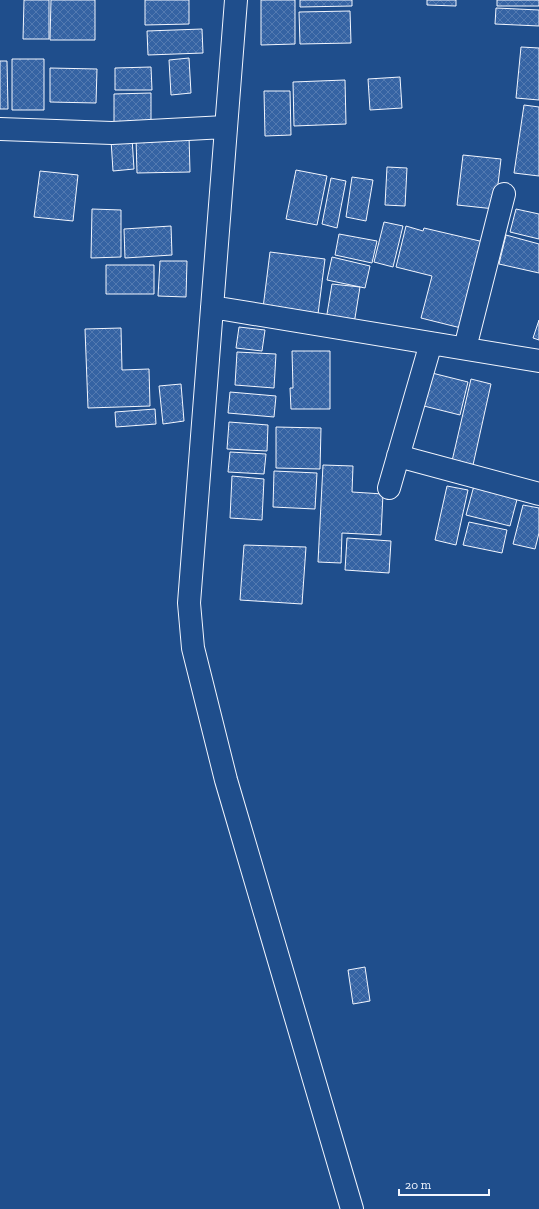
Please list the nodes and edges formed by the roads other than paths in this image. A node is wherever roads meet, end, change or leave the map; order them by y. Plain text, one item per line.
1 (236, 0) edge
2 (225, 127) junction
3 (0, 129) edge
4 (504, 194) dead end
5 (212, 306) junction
6 (431, 343) junction
7 (465, 348) junction
8 (539, 360) edge
9 (398, 456) junction
10 (389, 488) dead end
11 (539, 494) edge
12 (352, 1209) edge

1 - 2 street
2 - 3 street
2 - 5 street
4 - 7 street
5 - 6 street
5 - 12 street
6 - 7 street
6 - 9 street
7 - 8 street
9 - 10 street
9 - 11 street

